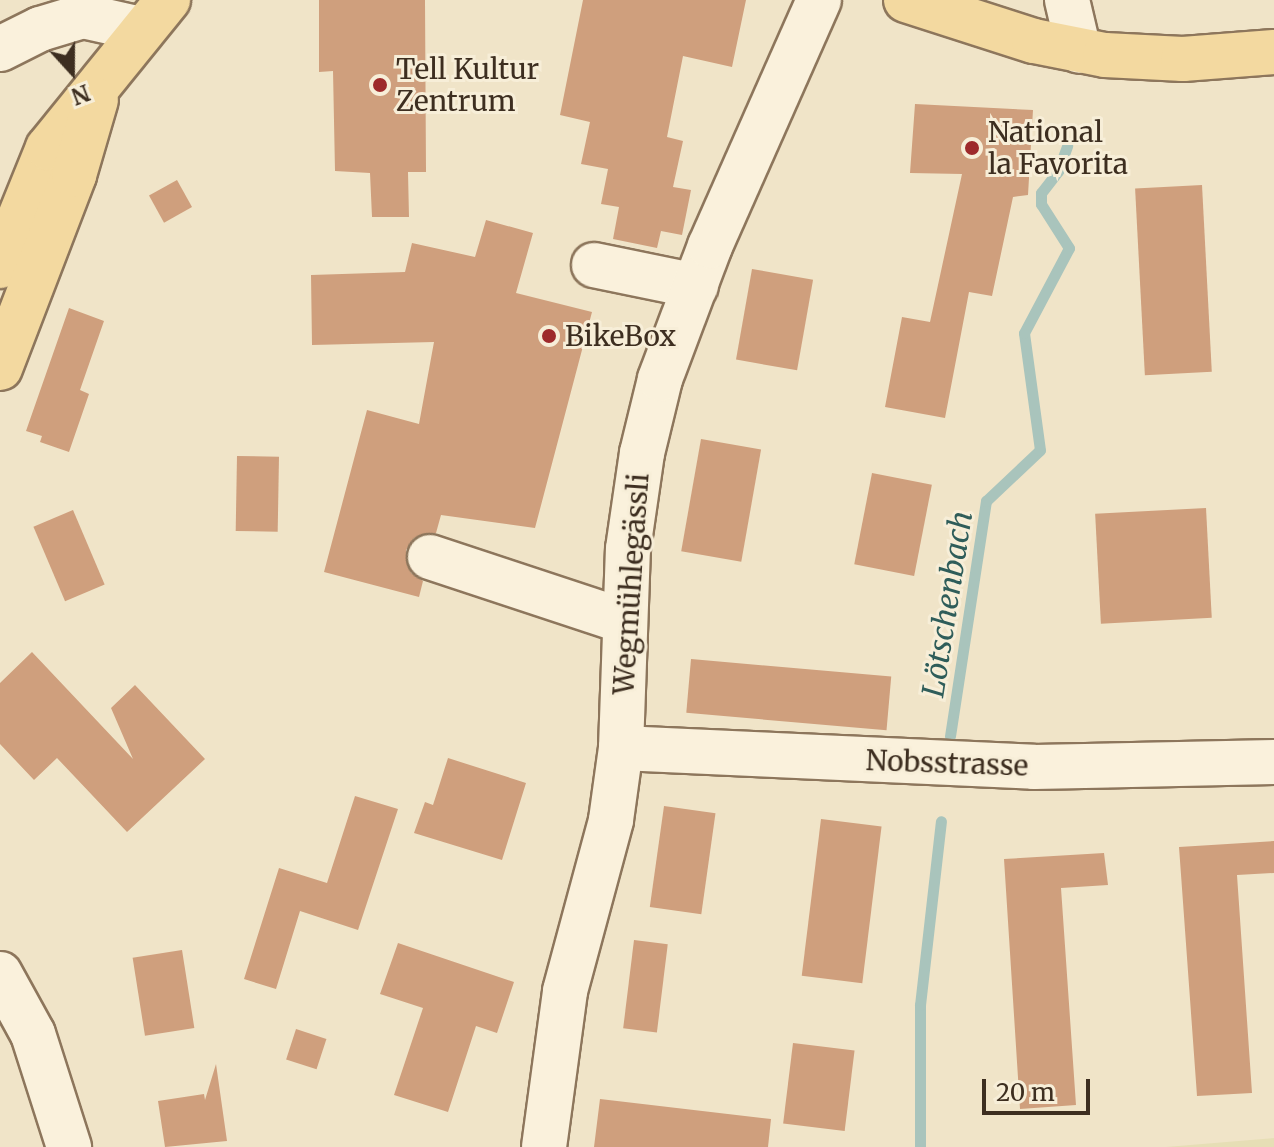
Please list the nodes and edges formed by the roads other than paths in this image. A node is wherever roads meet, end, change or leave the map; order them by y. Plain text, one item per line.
1 (819, 0) edge
2 (906, 0) edge
3 (1067, 0) edge
4 (145, 10) edge
5 (0, 49) edge
6 (1079, 51) junction
7 (1274, 52) edge
8 (100, 86) junction
9 (594, 265) dead end
10 (0, 266) edge
11 (696, 286) junction
12 (0, 368) edge
13 (430, 557) dead end
14 (623, 621) junction
15 (621, 748) junction
16 (1274, 762) edge
17 (0, 974) edge
18 (69, 1147) edge
19 (544, 1147) edge

1 - 11 street, Wegmühlegässli
2 - 6 main road
3 - 6 street
4 - 5 street
4 - 8 main road
6 - 7 main road
8 - 10 main road
8 - 12 main road
9 - 11 street
11 - 14 street, Wegmühlegässli
13 - 14 street
14 - 15 street, Wegmühlegässli
15 - 16 street, Nobsstrasse
15 - 19 street, Wegmühlegässli
17 - 18 street

